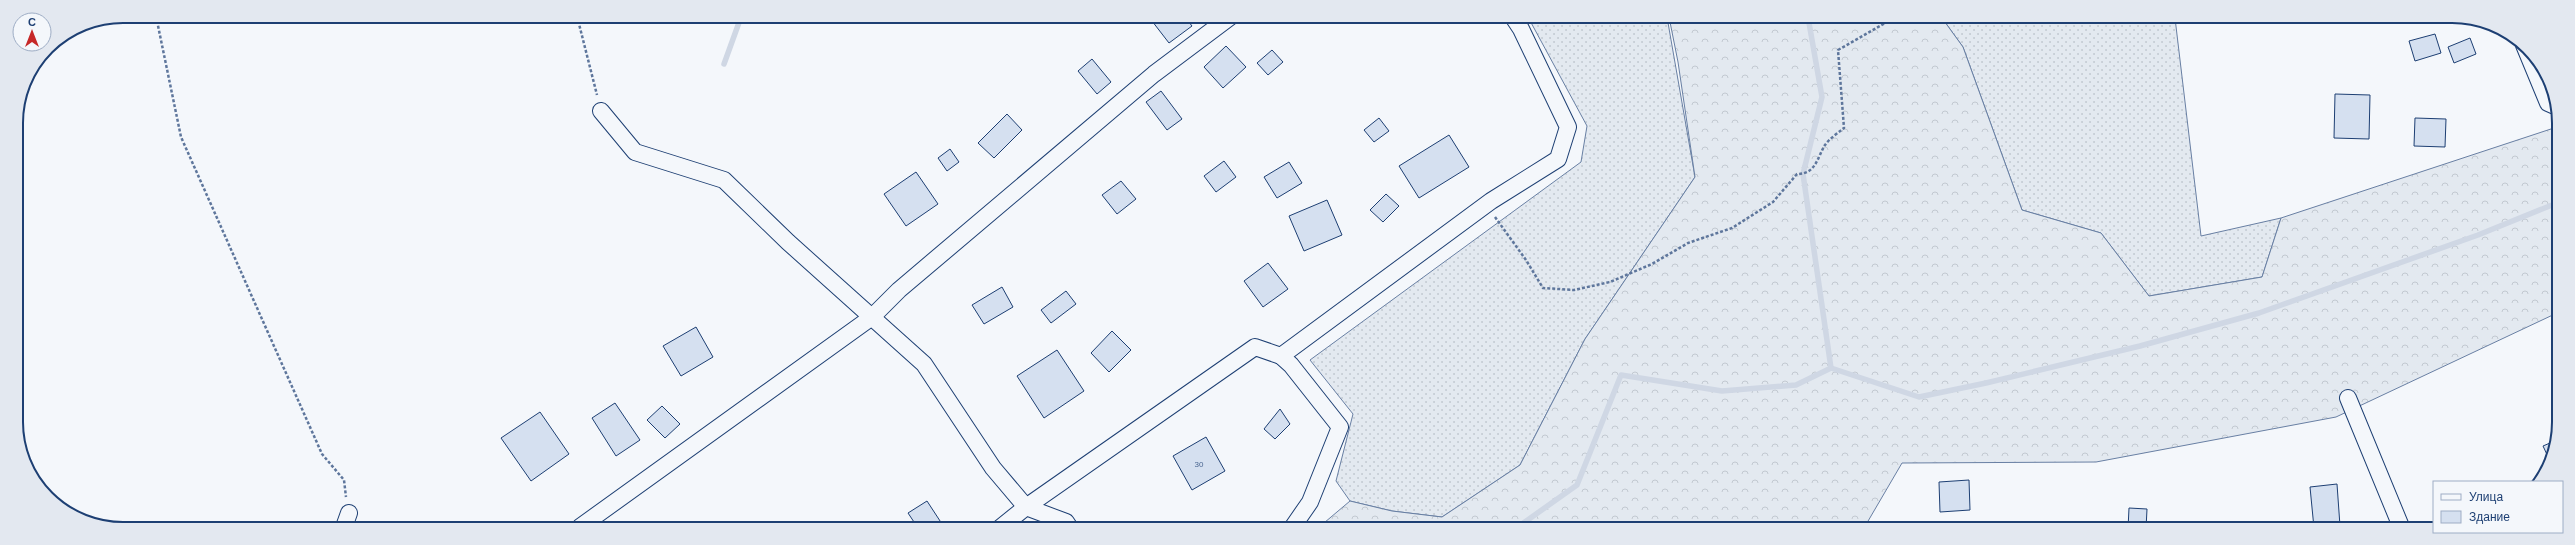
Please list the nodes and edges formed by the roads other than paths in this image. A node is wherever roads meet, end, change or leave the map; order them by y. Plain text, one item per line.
1 (1222, 23) edge
2 (1516, 23) edge
3 (2531, 62) edge
4 (2550, 104) edge
5 (601, 111) road end
6 (872, 316) junction
7 (1281, 356) junction
8 (2348, 398) dead end
9 (1026, 506) junction
10 (587, 522) edge
11 (1007, 522) edge
12 (1066, 522) edge
13 (1296, 522) edge
14 (2399, 522) edge

1 - 6 street
2 - 7 street
3 - 4 street
5 - 6 street
6 - 9 street
6 - 10 street
7 - 9 street
7 - 13 street
8 - 14 street
9 - 11 street
9 - 12 street

